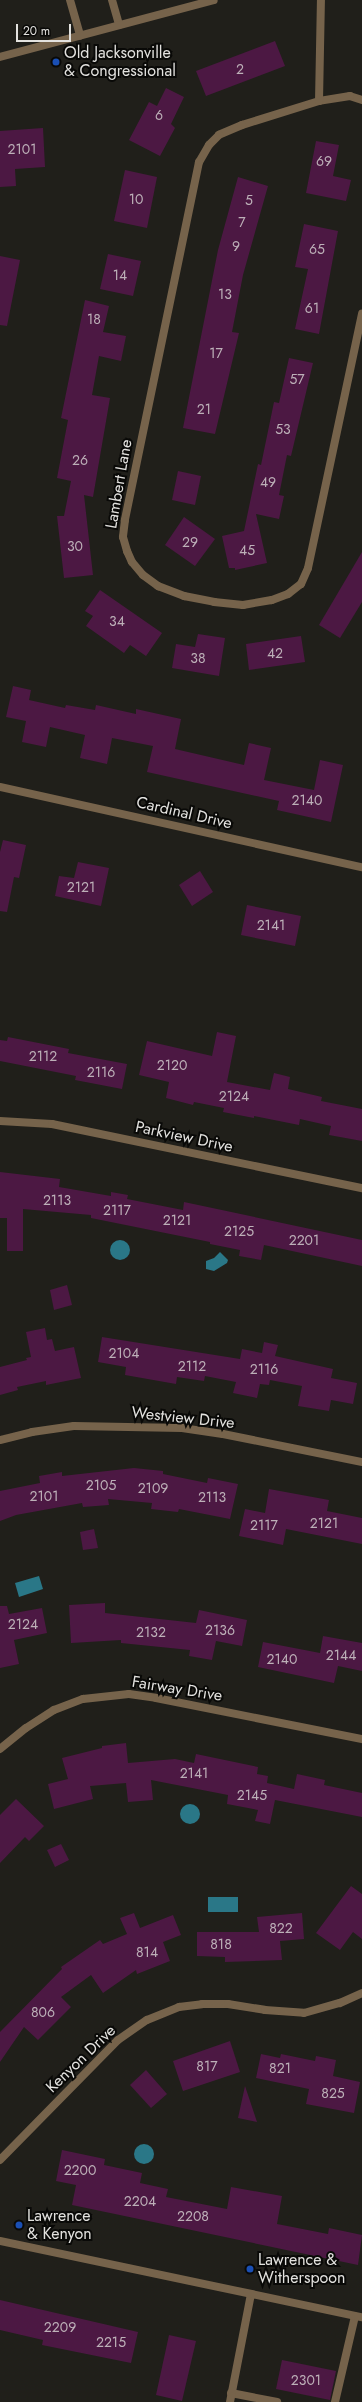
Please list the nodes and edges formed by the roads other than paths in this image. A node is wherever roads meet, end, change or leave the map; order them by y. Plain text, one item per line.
1 (70, 0) edge
2 (112, 0) edge
3 (214, 0) edge
4 (321, 0) edge
5 (119, 25) junction
6 (80, 36) junction
7 (0, 57) edge
8 (362, 100) edge
9 (319, 101) junction
10 (362, 314) edge
11 (0, 787) edge
12 (362, 867) edge
13 (0, 1121) edge
14 (362, 1188) edge
15 (0, 1440) edge
16 (362, 1462) edge
17 (362, 1738) edge
18 (0, 1749) edge
19 (362, 1993) edge
20 (0, 2160) edge
21 (0, 2241) edge
22 (250, 2294) junction
23 (359, 2316) edge
24 (231, 2393) junction
25 (230, 2402) edge
26 (277, 2402) edge
27 (336, 2402) edge

1 - 6 street
2 - 5 street
3 - 5 street
4 - 9 street
5 - 6 street
6 - 7 street
8 - 9 street, Lambert Lane
9 - 10 street, Lambert Lane
11 - 12 street, Cardinal Drive
13 - 14 street, Parkview Drive
15 - 16 street, Westview Drive
17 - 18 street, Fairway Drive
19 - 20 street, Kenyon Drive
21 - 22 street
22 - 23 street
22 - 24 street
23 - 27 street
24 - 25 street
24 - 26 street

